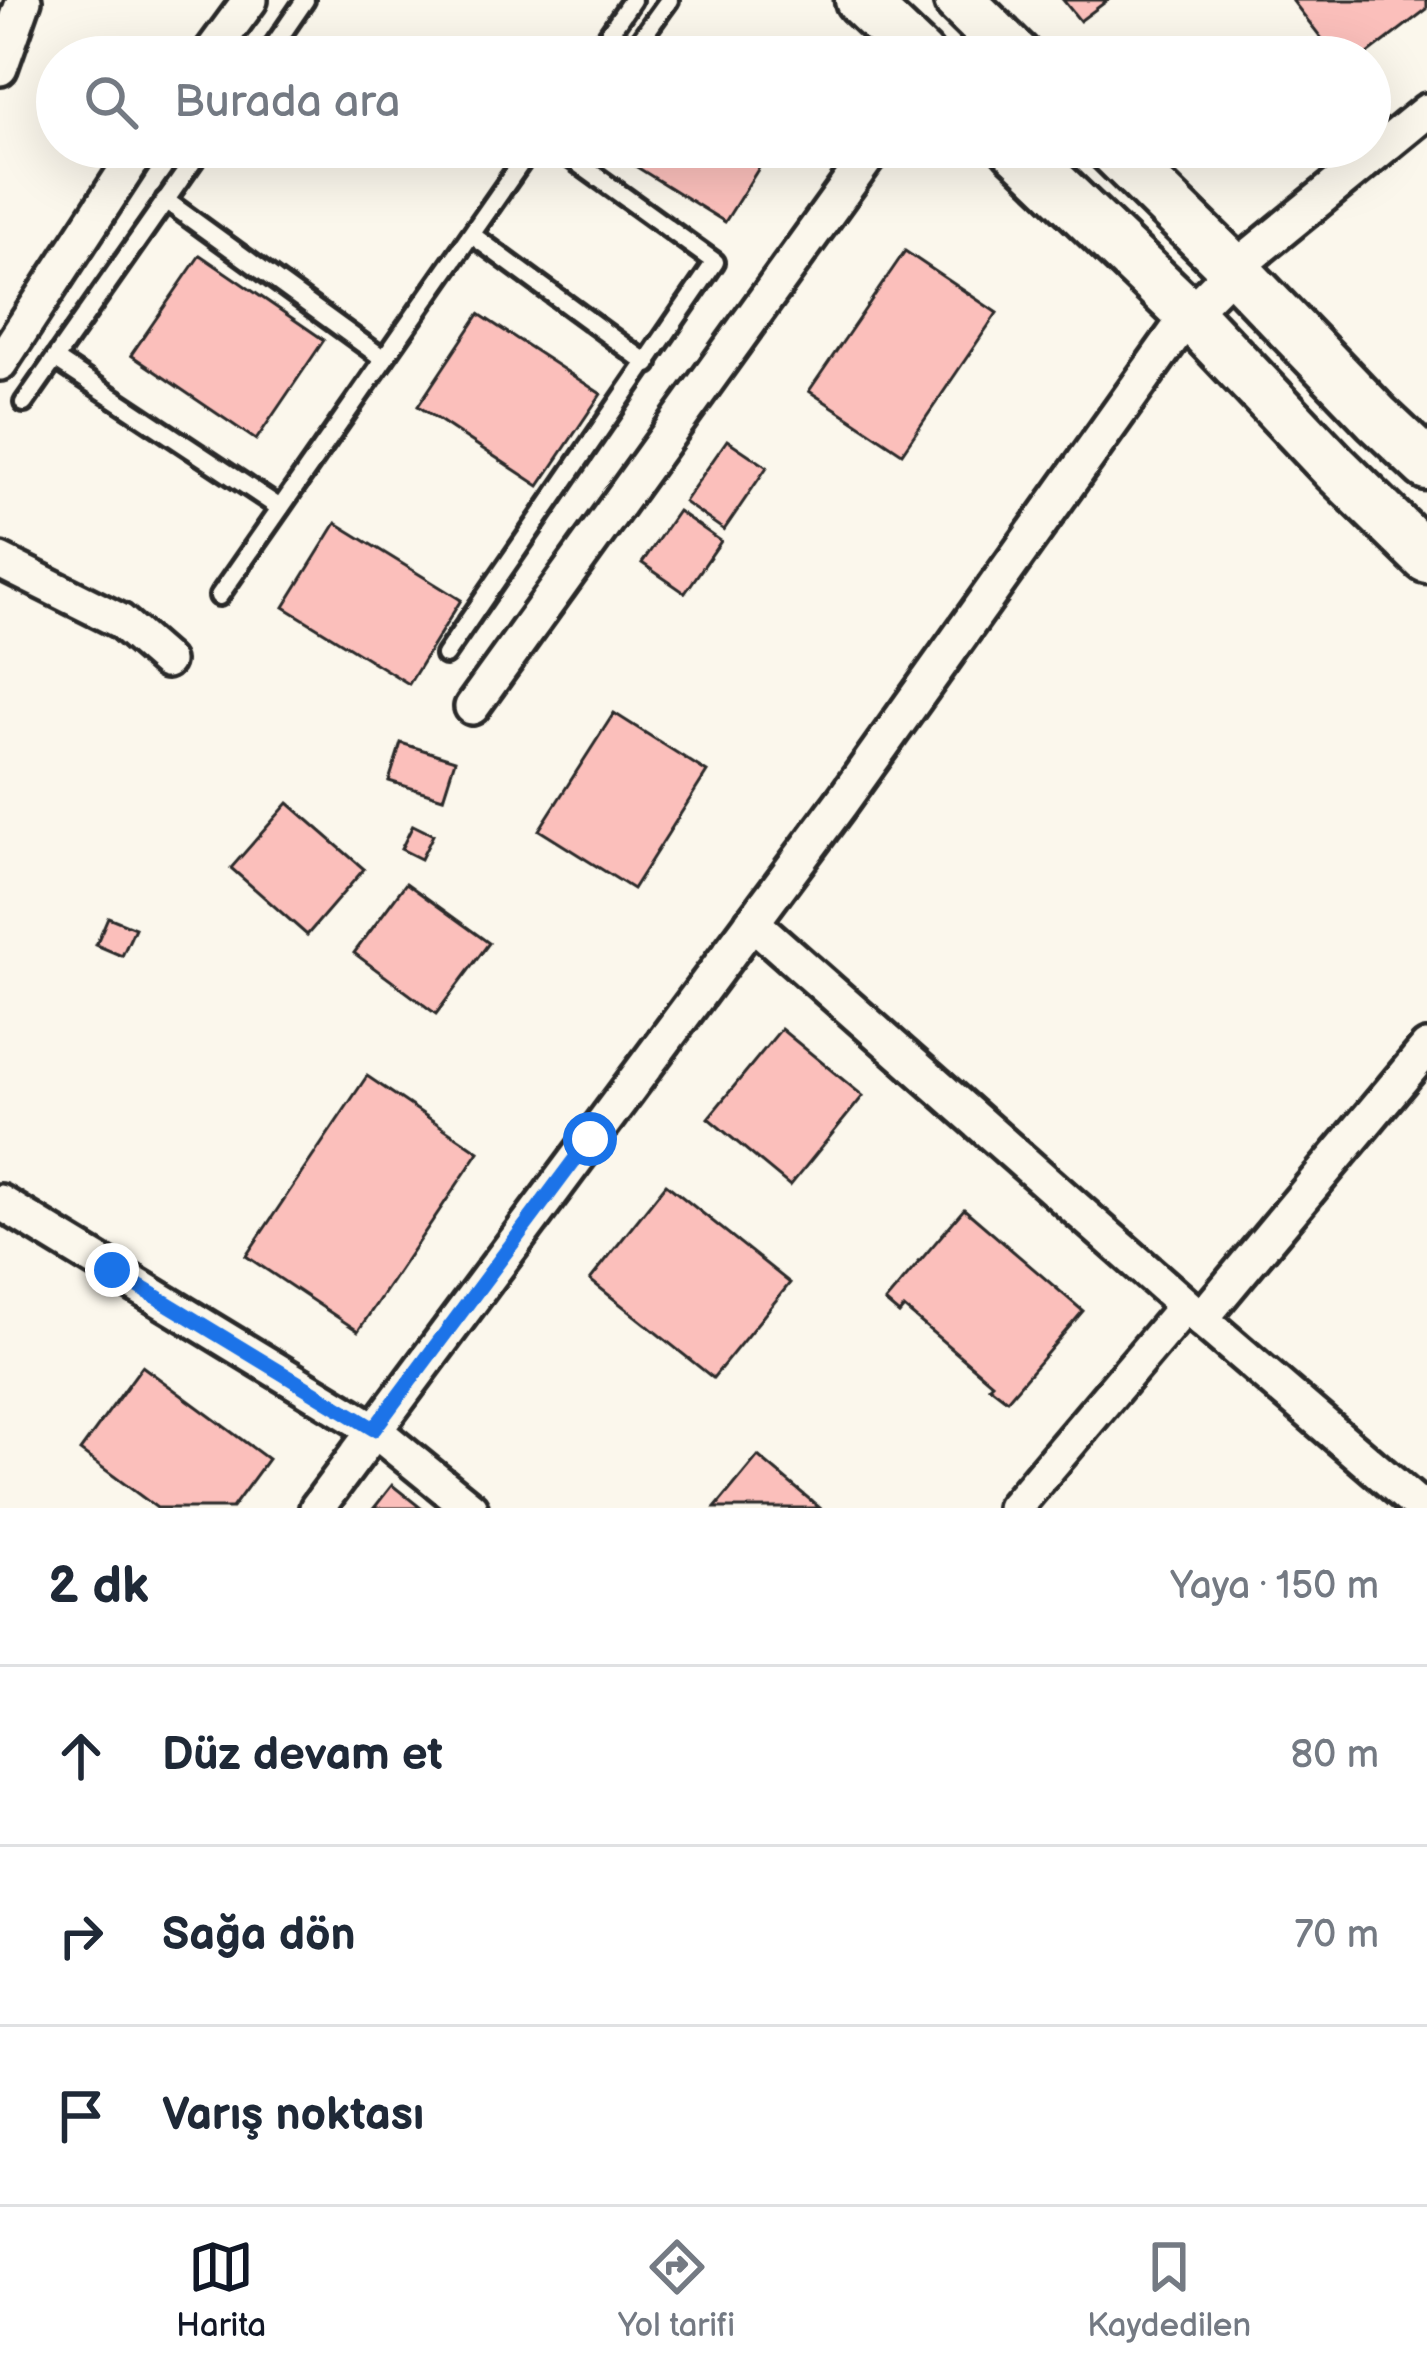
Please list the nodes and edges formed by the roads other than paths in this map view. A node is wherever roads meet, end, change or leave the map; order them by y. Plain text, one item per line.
1 (24, 0) edge
2 (250, 0) edge
3 (305, 0) edge
4 (632, 0) edge
5 (669, 0) edge
6 (860, 0) edge
7 (959, 0) edge
8 (223, 36) edge
9 (280, 36) edge
10 (607, 36) edge
11 (643, 36) edge
12 (898, 36) edge
13 (996, 36) edge
14 (0, 68) edge
15 (1427, 111) edge
16 (1391, 140) edge
17 (127, 168) edge
18 (188, 168) edge
19 (518, 168) edge
20 (585, 168) edge
21 (860, 168) edge
22 (1037, 168) edge
23 (1132, 168) edge
24 (1357, 168) edge
25 (166, 200) junction
26 (472, 235) junction
27 (1234, 268) junction
28 (1190, 314) junction
29 (55, 359) junction
30 (384, 359) junction
31 (0, 363) edge
32 (647, 364) junction
33 (24, 403) dead end
34 (1427, 465) edge
35 (280, 508) junction
36 (1427, 558) edge
37 (0, 561) edge
38 (219, 596) dead end
39 (445, 655) dead end
40 (166, 661) dead end
41 (472, 707) dead end
42 (752, 922) junction
43 (1427, 1048) edge
44 (0, 1202) edge
45 (1193, 1312) junction
46 (374, 1429) junction
47 (317, 1508) edge
48 (470, 1508) edge
49 (1014, 1508) edge
50 (1421, 1508) edge

1 - 14 street
2 - 8 street
3 - 9 lane
4 - 10 lane
5 - 11 lane
6 - 12 main road
7 - 13 main road
15 - 16 street
17 - 31 street
18 - 25 lane
19 - 26 lane
20 - 32 lane
21 - 41 street
22 - 28 main road
23 - 27 main road
24 - 27 street
25 - 29 lane
25 - 30 lane
26 - 30 lane
26 - 32 lane
27 - 28 street
27 - 34 main road
28 - 36 main road
28 - 42 street
29 - 33 lane
29 - 35 lane
30 - 35 lane
32 - 39 lane
35 - 38 lane
37 - 40 street
42 - 45 street
42 - 46 street
43 - 45 street
44 - 46 street
45 - 49 street
45 - 50 street
46 - 47 street
46 - 48 street

